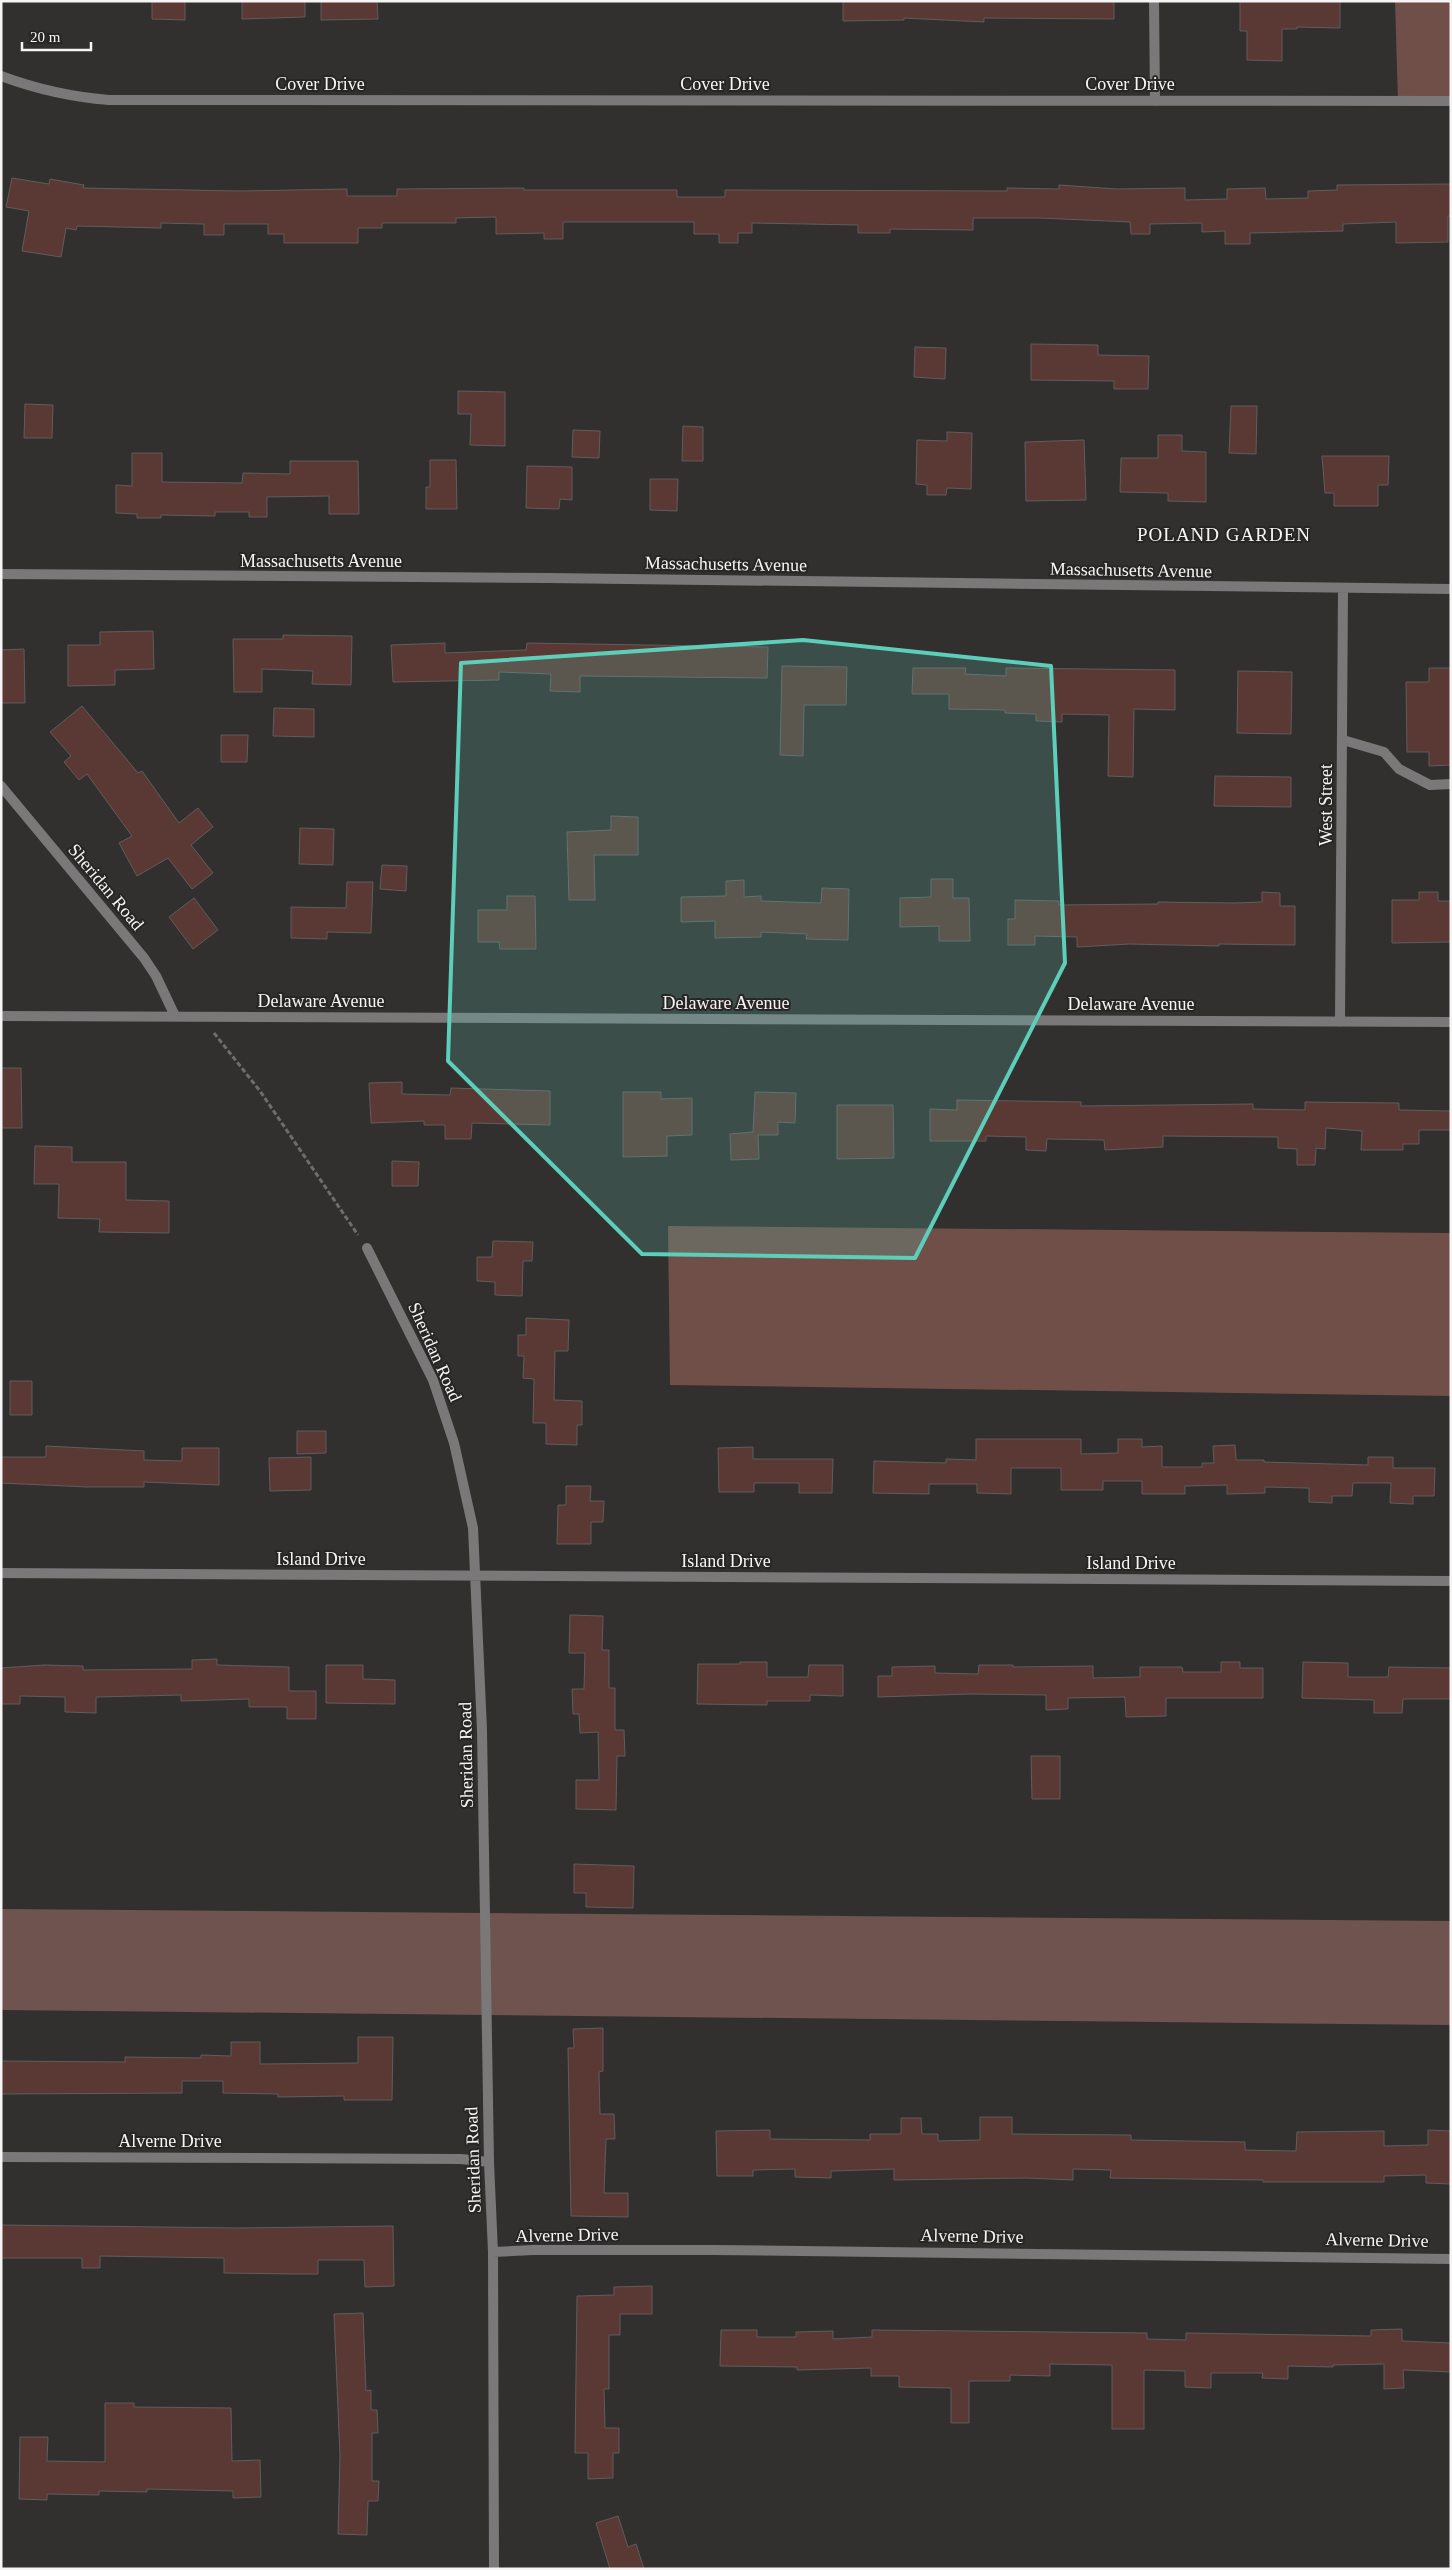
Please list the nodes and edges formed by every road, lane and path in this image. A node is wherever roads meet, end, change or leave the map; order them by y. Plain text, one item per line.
1 (1154, 1) edge
2 (1, 76) edge
3 (1451, 100) edge
4 (1155, 101) junction
5 (1, 574) edge
6 (1343, 588) junction
7 (1451, 589) edge
8 (1343, 740) junction
9 (1451, 784) edge
10 (1, 786) edge
11 (1, 1016) edge
12 (175, 1016) junction
13 (200, 1017) junction
14 (1340, 1022) junction
15 (1451, 1022) edge
16 (367, 1248) joint
17 (1, 1573) edge
18 (476, 1576) junction
19 (1451, 1581) edge
20 (1, 2157) edge
21 (489, 2162) junction
22 (493, 2252) junction
23 (1451, 2259) edge
24 (494, 2569) edge

1 - 4 street
2 - 4 street, Cover Drive
3 - 4 street, Cover Drive
5 - 6 street, Massachusetts Avenue
6 - 7 street, Massachusetts Avenue
6 - 8 street, West Street
8 - 9 street
8 - 14 street, West Street
10 - 12 street, Sheridan Road
11 - 12 street, Delaware Avenue
12 - 13 street, Delaware Avenue
13 - 14 street, Delaware Avenue
13 - 16 path
14 - 15 street, Delaware Avenue
16 - 18 street, Sheridan Road
17 - 18 street, Island Drive
18 - 19 street, Island Drive
18 - 21 street, Sheridan Road
20 - 21 street, Alverne Drive
21 - 22 street, Sheridan Road
22 - 23 street, Alverne Drive
22 - 24 street, Sheridan Road

